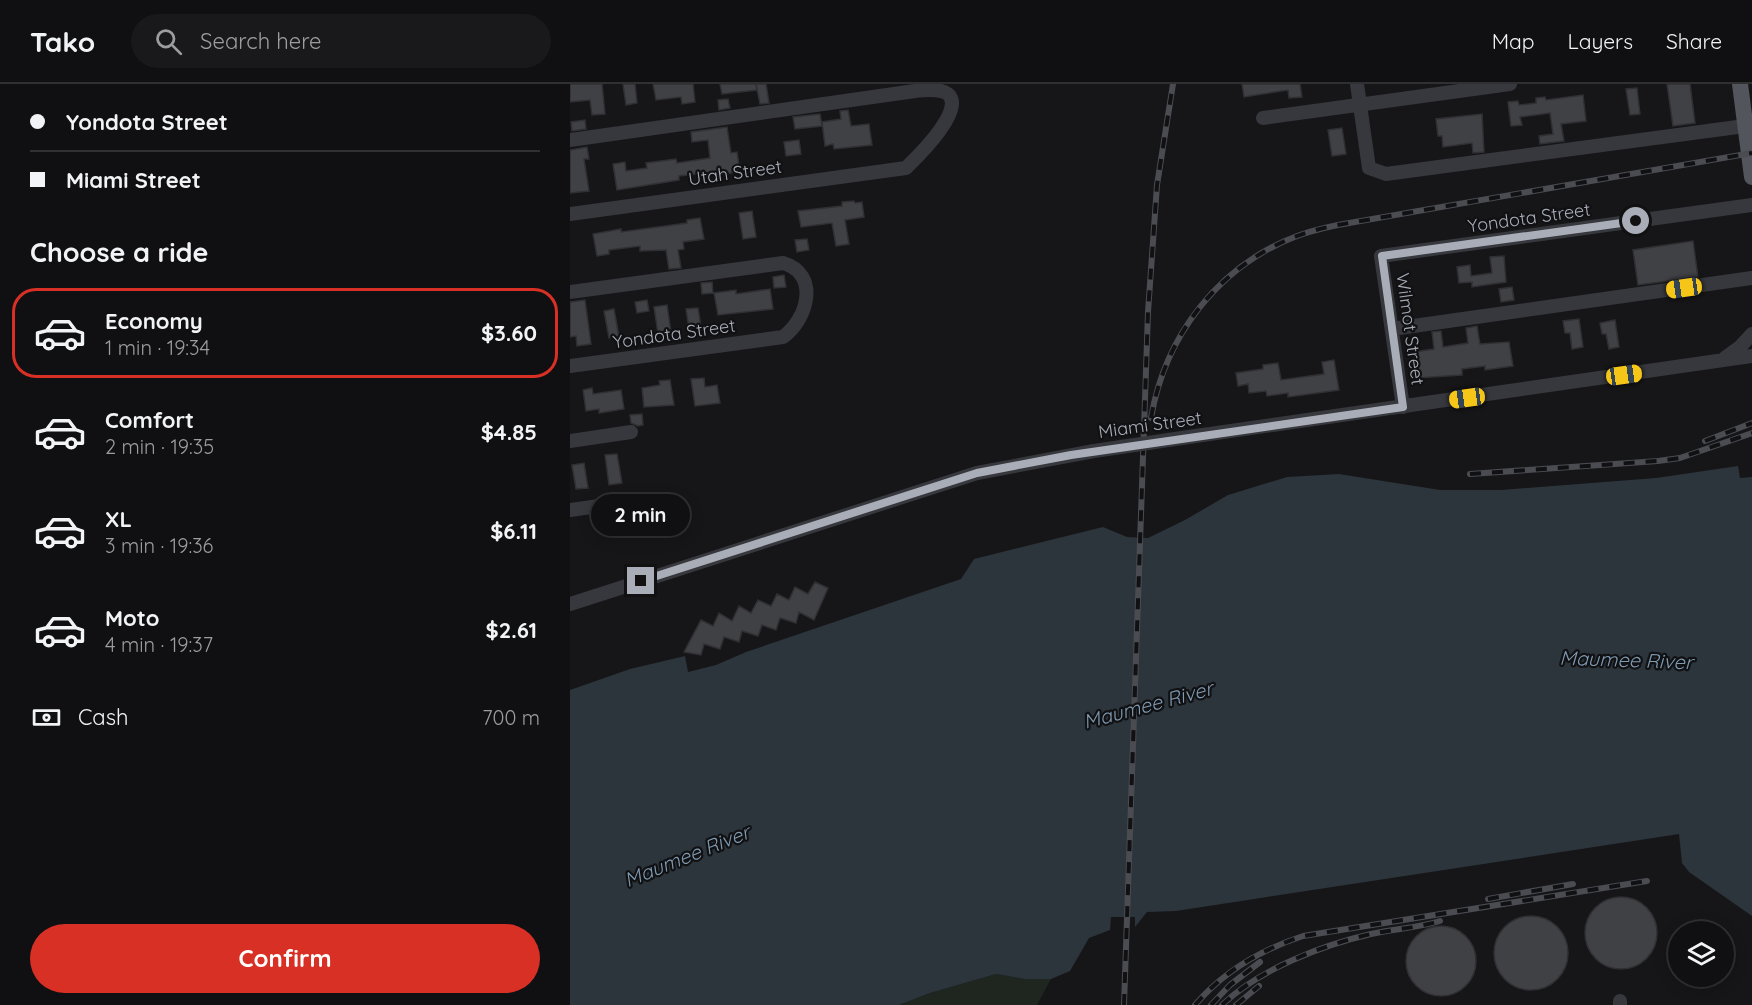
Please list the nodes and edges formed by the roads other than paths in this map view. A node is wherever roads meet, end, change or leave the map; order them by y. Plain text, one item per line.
1 (1357, 84) edge
2 (1510, 84) edge
3 (1740, 84) edge
4 (1360, 105) junction
5 (1263, 118) dead end
6 (1745, 126) junction
7 (570, 140) edge
8 (1752, 177) edge
9 (1752, 205) edge
10 (570, 214) edge
11 (1382, 256) joint
12 (1752, 278) edge
13 (570, 292) edge
14 (1392, 329) junction
15 (1752, 334) edge
16 (1752, 356) edge
17 (1717, 362) junction
18 (570, 366) edge
19 (1403, 407) junction
20 (631, 432) dead end
21 (570, 441) edge
22 (634, 501) dead end
23 (570, 510) edge
24 (570, 604) edge

1 - 4 street
2 - 4 street
3 - 6 main road
4 - 5 street
4 - 6 street
6 - 8 main road
7 - 10 street, Utah Street
9 - 11 street, Yondota Street
11 - 14 street, Wilmot Street
12 - 14 street
13 - 18 street, Yondota Street
14 - 19 street, Wilmot Street
15 - 17 street
16 - 17 street, Miami Street
17 - 19 street, Miami Street
19 - 24 street, Miami Street, bridge
20 - 21 street
22 - 23 street

